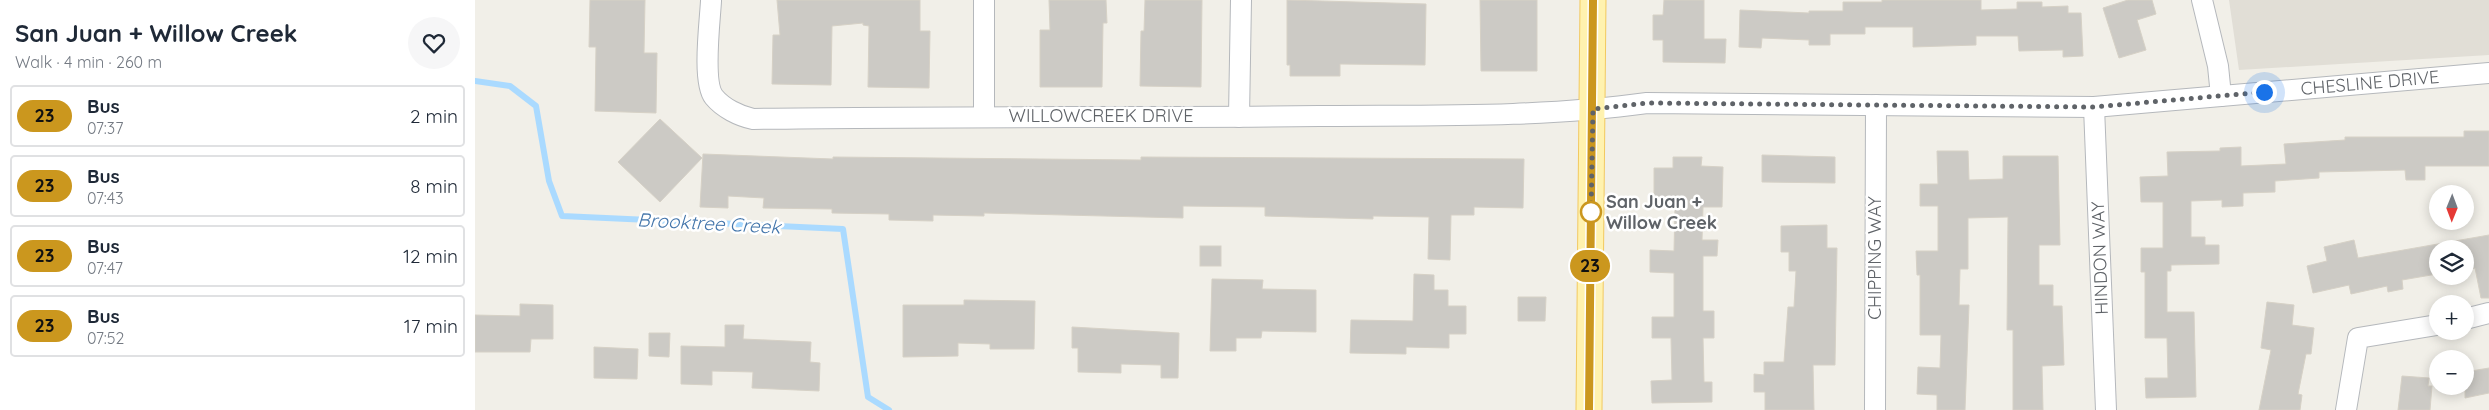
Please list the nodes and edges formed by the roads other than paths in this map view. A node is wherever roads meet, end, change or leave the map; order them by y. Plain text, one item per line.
1 (984, 0) edge
2 (1241, 0) edge
3 (1593, 0) edge
4 (2202, 0) edge
5 (711, 1) dead end
6 (2489, 73) edge
7 (2221, 96) junction
8 (1876, 105) junction
9 (2094, 107) junction
10 (1593, 109) junction
11 (984, 116) junction
12 (1239, 117) junction
13 (2489, 313) edge
14 (2474, 317) edge
15 (2429, 326) edge
16 (1589, 410) edge
17 (1875, 410) edge
18 (2106, 410) edge
19 (2345, 410) edge

1 - 11 street
2 - 12 street
3 - 10 main road
4 - 7 street
5 - 11 street, WILLOWCREEK DRIVE
6 - 7 street, CHESLINE DRIVE
7 - 9 street, CHESLINE DRIVE
8 - 9 street, CHESLINE DRIVE
8 - 10 street, CHESLINE DRIVE
8 - 17 street, CHIPPING WAY
9 - 18 street, HINDON WAY
10 - 12 street, WILLOWCREEK DRIVE
10 - 16 main road
11 - 12 street, WILLOWCREEK DRIVE
13 - 14 street
15 - 19 street

